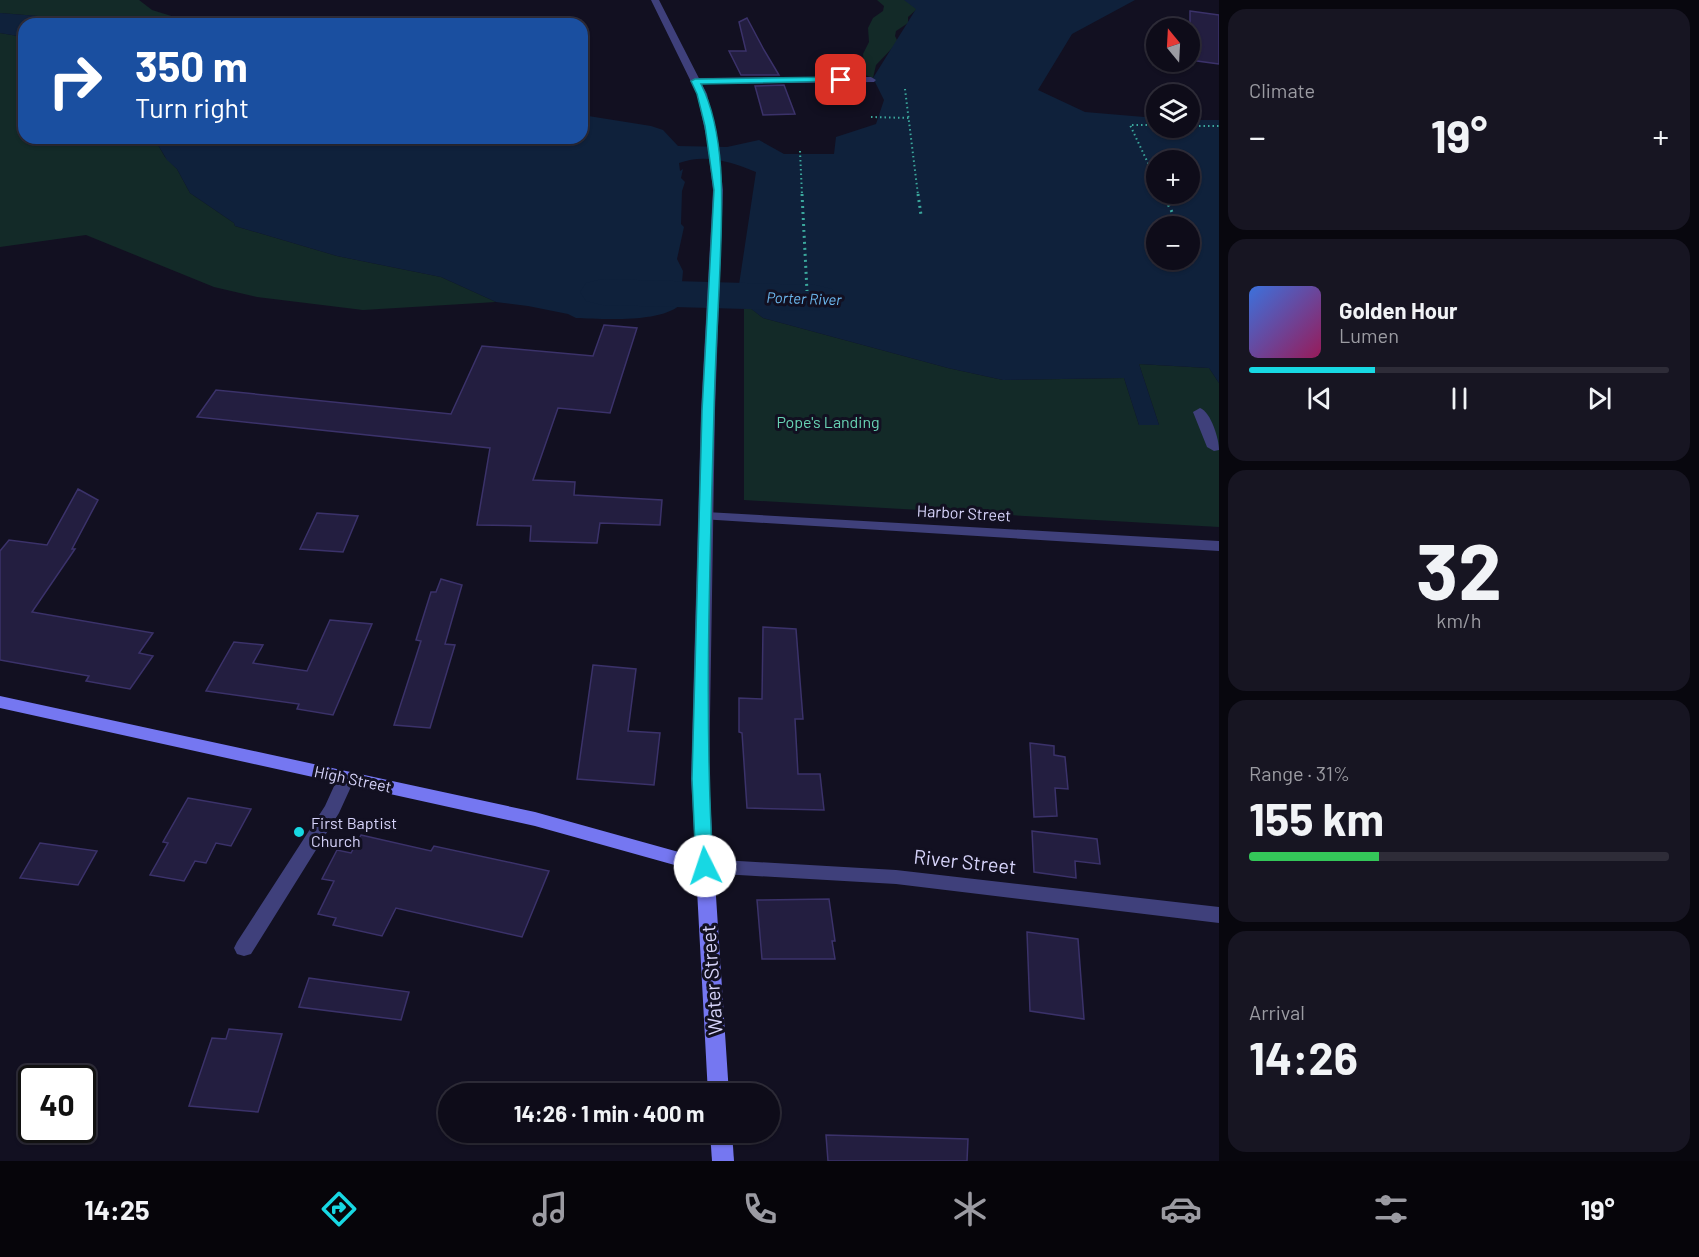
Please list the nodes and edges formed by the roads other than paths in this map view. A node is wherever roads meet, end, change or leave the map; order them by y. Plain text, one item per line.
1 (655, 0) edge
2 (871, 80) dead end
3 (695, 81) junction
4 (1200, 412) dead end
5 (1214, 447) dead end
6 (706, 516) junction
7 (1219, 546) edge
8 (0, 702) edge
9 (346, 778) junction
10 (705, 866) junction
11 (1219, 915) edge
12 (244, 948) dead end
13 (718, 1083) edge
14 (722, 1143) edge
15 (723, 1161) edge

1 - 3 street
2 - 3 street
3 - 6 street
4 - 5 street
6 - 7 street, Harbor Street
6 - 10 street
8 - 9 main road, High Street
9 - 10 main road, High Street
9 - 12 street
10 - 11 street, River Street
10 - 13 main road, Water Street
14 - 15 main road

